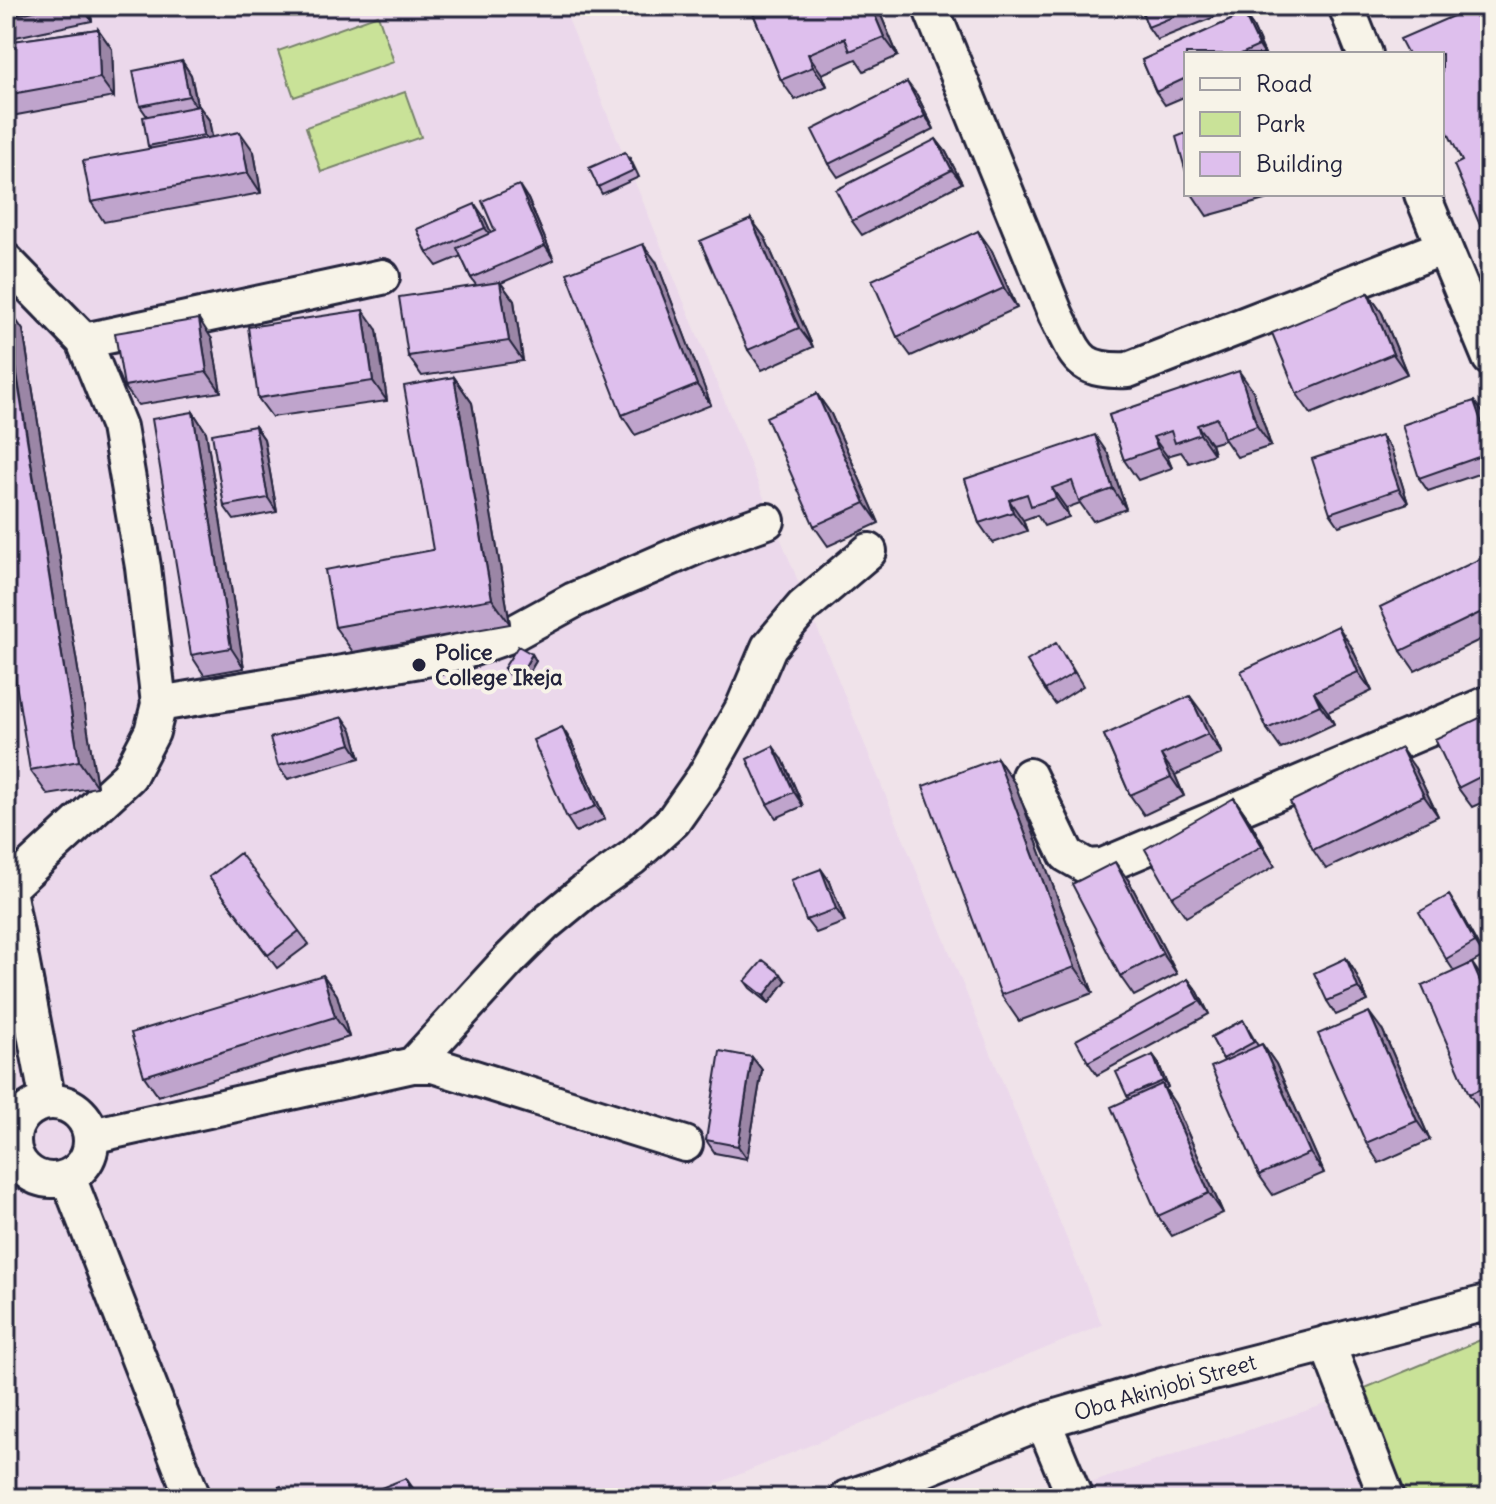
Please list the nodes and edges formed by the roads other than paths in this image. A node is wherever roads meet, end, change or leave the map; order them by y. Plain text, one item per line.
1 (930, 6) edge
2 (1346, 6) edge
3 (1364, 52) edge
4 (1423, 196) edge
5 (1444, 247) junction
6 (6, 261) edge
7 (382, 277) dead end
8 (84, 341) junction
9 (1490, 358) edge
10 (767, 521) dead end
11 (869, 551) dead end
12 (1490, 703) edge
13 (159, 704) junction
14 (1029, 776) dead end
15 (7, 884) edge
16 (413, 1065) junction
17 (48, 1102) junction
18 (91, 1136) junction
19 (685, 1144) dead end
20 (10, 1146) edge
21 (68, 1177) junction
22 (1490, 1302) edge
23 (1327, 1343) junction
24 (1043, 1421) junction
25 (193, 1498) edge
26 (847, 1498) edge
27 (1075, 1498) edge
28 (1387, 1498) edge

1 - 5 street
2 - 3 street
4 - 5 street
5 - 9 street
6 - 8 street
7 - 8 street
8 - 13 street
10 - 13 street
11 - 16 street
12 - 14 street
13 - 15 street
15 - 17 street
16 - 18 street
16 - 19 street
17 - 18 street
17 - 20 street
18 - 21 street
20 - 21 street
21 - 25 street
22 - 23 street, Oba Akinjobi Street
23 - 24 street, Oba Akinjobi Street
23 - 28 street
24 - 26 street, Oba Akinjobi Street
24 - 27 street

